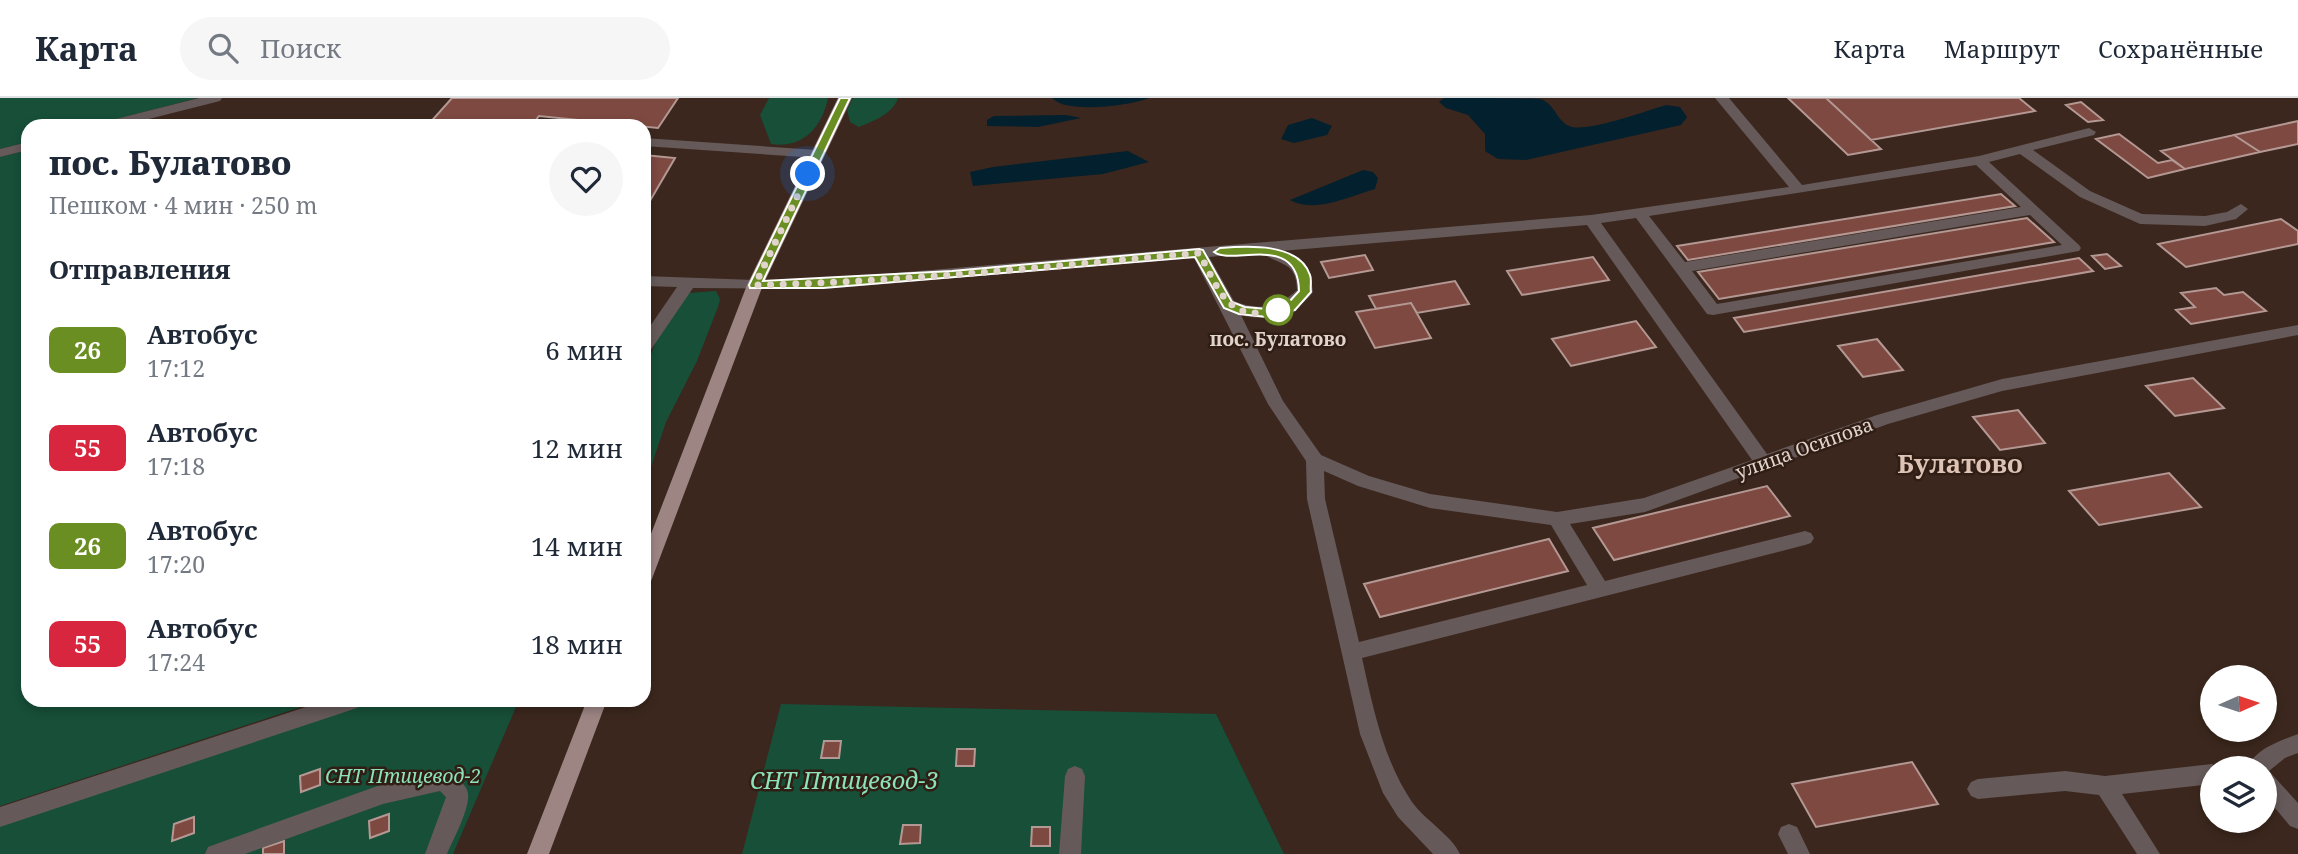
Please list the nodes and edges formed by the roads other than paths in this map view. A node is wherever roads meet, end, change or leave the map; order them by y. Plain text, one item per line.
1 (215, 98) edge
2 (845, 98) edge
3 (1723, 98) edge
4 (133, 119) edge
5 (2089, 132) dead end
6 (651, 142) edge
7 (21, 148) edge
8 (2022, 149) junction
9 (0, 153) edge
10 (817, 154) junction
11 (1979, 160) junction
12 (1799, 190) junction
13 (2241, 209) dead end
14 (2032, 210) junction
15 (1640, 214) junction
16 (1591, 220) junction
17 (1262, 249) junction
18 (1199, 253) junction
19 (1681, 268) junction
20 (651, 281) edge
21 (688, 283) junction
22 (755, 285) junction
23 (1228, 305) junction
24 (2298, 330) edge
25 (651, 337) edge
26 (1315, 460) junction
27 (1763, 462) junction
28 (1557, 519) junction
29 (1805, 538) dead end
30 (651, 558) edge
31 (1600, 589) junction
32 (1351, 652) junction
33 (333, 707) edge
34 (594, 707) edge
35 (2298, 743) edge
36 (2272, 756) edge
37 (2200, 775) edge
38 (1075, 776) dead end
39 (2105, 786) junction
40 (1978, 789) dead end
41 (2277, 794) edge
42 (0, 817) edge
43 (2298, 819) edge
44 (1788, 834) dead end
45 (216, 854) edge
46 (436, 854) edge
47 (538, 854) edge
48 (1070, 854) edge
49 (1449, 854) edge
50 (1799, 854) edge
51 (2149, 854) edge

1 - 4 street
2 - 10 main road
3 - 12 street
5 - 8 street
6 - 10 street
7 - 9 street
8 - 11 street
8 - 13 street
10 - 22 main road
11 - 12 street
11 - 14 street
12 - 15 street
14 - 19 street
14 - 19 street
15 - 16 street
15 - 19 street
16 - 17 street
16 - 27 street
17 - 18 street
17 - 23 street
18 - 22 street
18 - 23 street
20 - 21 street
21 - 22 street
21 - 25 street
22 - 30 main road
23 - 26 street
24 - 27 street, улица Осипова
26 - 28 street, улица Осипова
26 - 32 street
27 - 28 street, улица Осипова
28 - 31 street
29 - 31 street
31 - 32 street
32 - 49 street
33 - 42 street
34 - 47 main road
35 - 36 street
37 - 39 street
38 - 48 street
39 - 40 street
39 - 51 street
41 - 43 street
44 - 50 street
45 - 46 street

